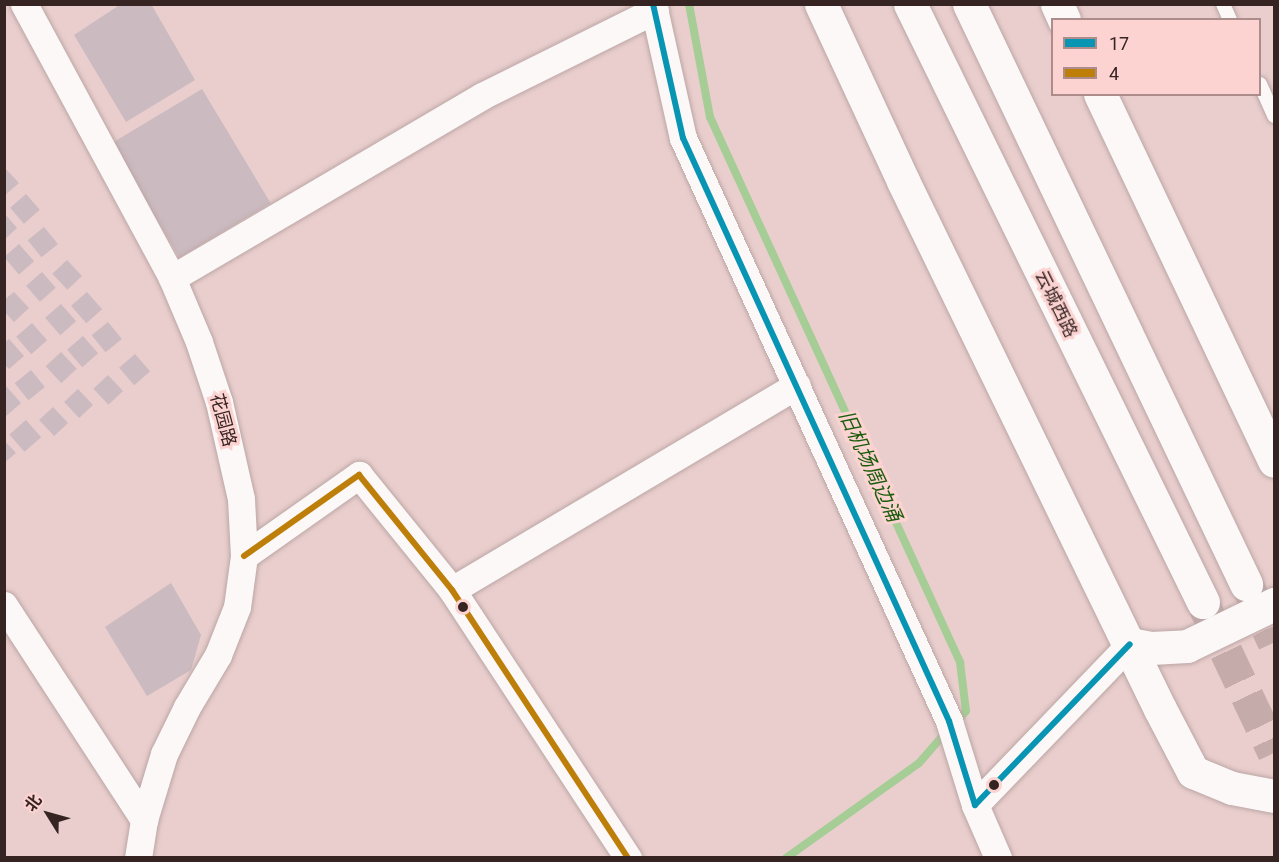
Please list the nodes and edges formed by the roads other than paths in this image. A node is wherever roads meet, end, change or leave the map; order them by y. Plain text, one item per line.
1 (24, 4) edge
2 (821, 4) edge
3 (910, 4) edge
4 (969, 4) edge
5 (1057, 4) edge
6 (654, 7) edge
7 (1063, 18) edge
8 (1261, 86) edge
9 (1101, 96) edge
10 (1275, 116) edge
11 (172, 278) junction
12 (796, 385) junction
13 (1275, 461) edge
14 (244, 556) junction
15 (1246, 584) tunnel mouth
16 (452, 590) junction
17 (1203, 602) tunnel mouth
18 (1275, 604) edge
19 (4, 605) edge
20 (1130, 645) junction
21 (1275, 796) edge
22 (975, 805) junction
23 (144, 820) junction
24 (138, 858) edge
25 (628, 858) edge
26 (998, 858) edge

1 - 11 street, 花园路
2 - 20 main road
3 - 17 main road, 云城西路
4 - 15 main road
5 - 7 main road
6 - 11 street
6 - 12 street
8 - 10 lane
9 - 13 main road
11 - 14 street, 花园路
12 - 16 street
12 - 22 street
14 - 16 street
14 - 23 street, 花园路
16 - 25 street
18 - 20 main road
19 - 23 street
20 - 21 main road
20 - 22 street
22 - 26 street
23 - 24 street, 花园路

